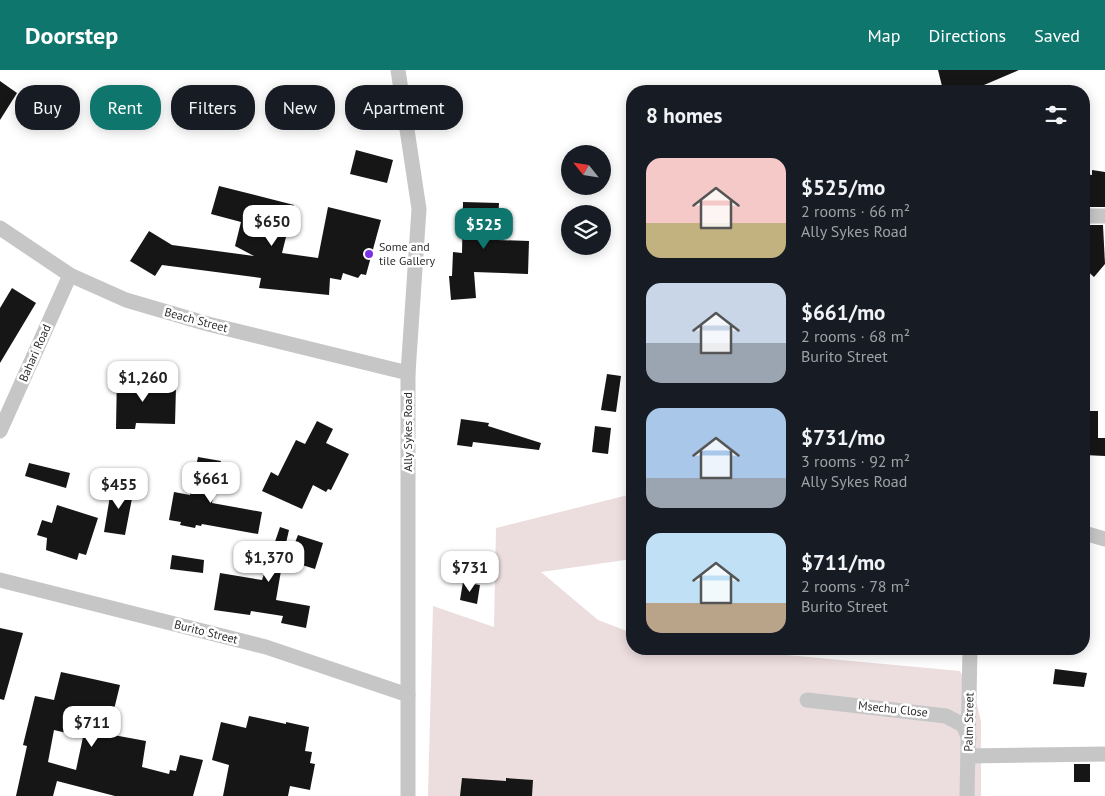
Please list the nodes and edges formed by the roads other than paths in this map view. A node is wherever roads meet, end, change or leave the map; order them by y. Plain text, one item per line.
1 (398, 70) edge
2 (1090, 216) edge
3 (1105, 216) edge
4 (0, 228) edge
5 (70, 275) junction
6 (408, 373) junction
7 (0, 431) edge
8 (1090, 535) edge
9 (1105, 539) edge
10 (0, 580) edge
11 (970, 655) edge
12 (408, 695) junction
13 (807, 700) dead end
14 (969, 738) junction
15 (1105, 754) edge
16 (968, 756) junction
17 (408, 796) edge
18 (967, 796) edge

1 - 6 street, Ally Sykes Road
2 - 3 street
4 - 5 street, Beach Street
5 - 6 street, Beach Street
5 - 7 street, Bahari Road
6 - 12 street, Ally Sykes Road
8 - 9 street
10 - 12 street, Burito Street
11 - 14 street, Palm Street
12 - 17 street, Ally Sykes Road
13 - 14 street, Msechu Close
14 - 16 street, Palm Street
15 - 16 street
16 - 18 street, Palm Street

